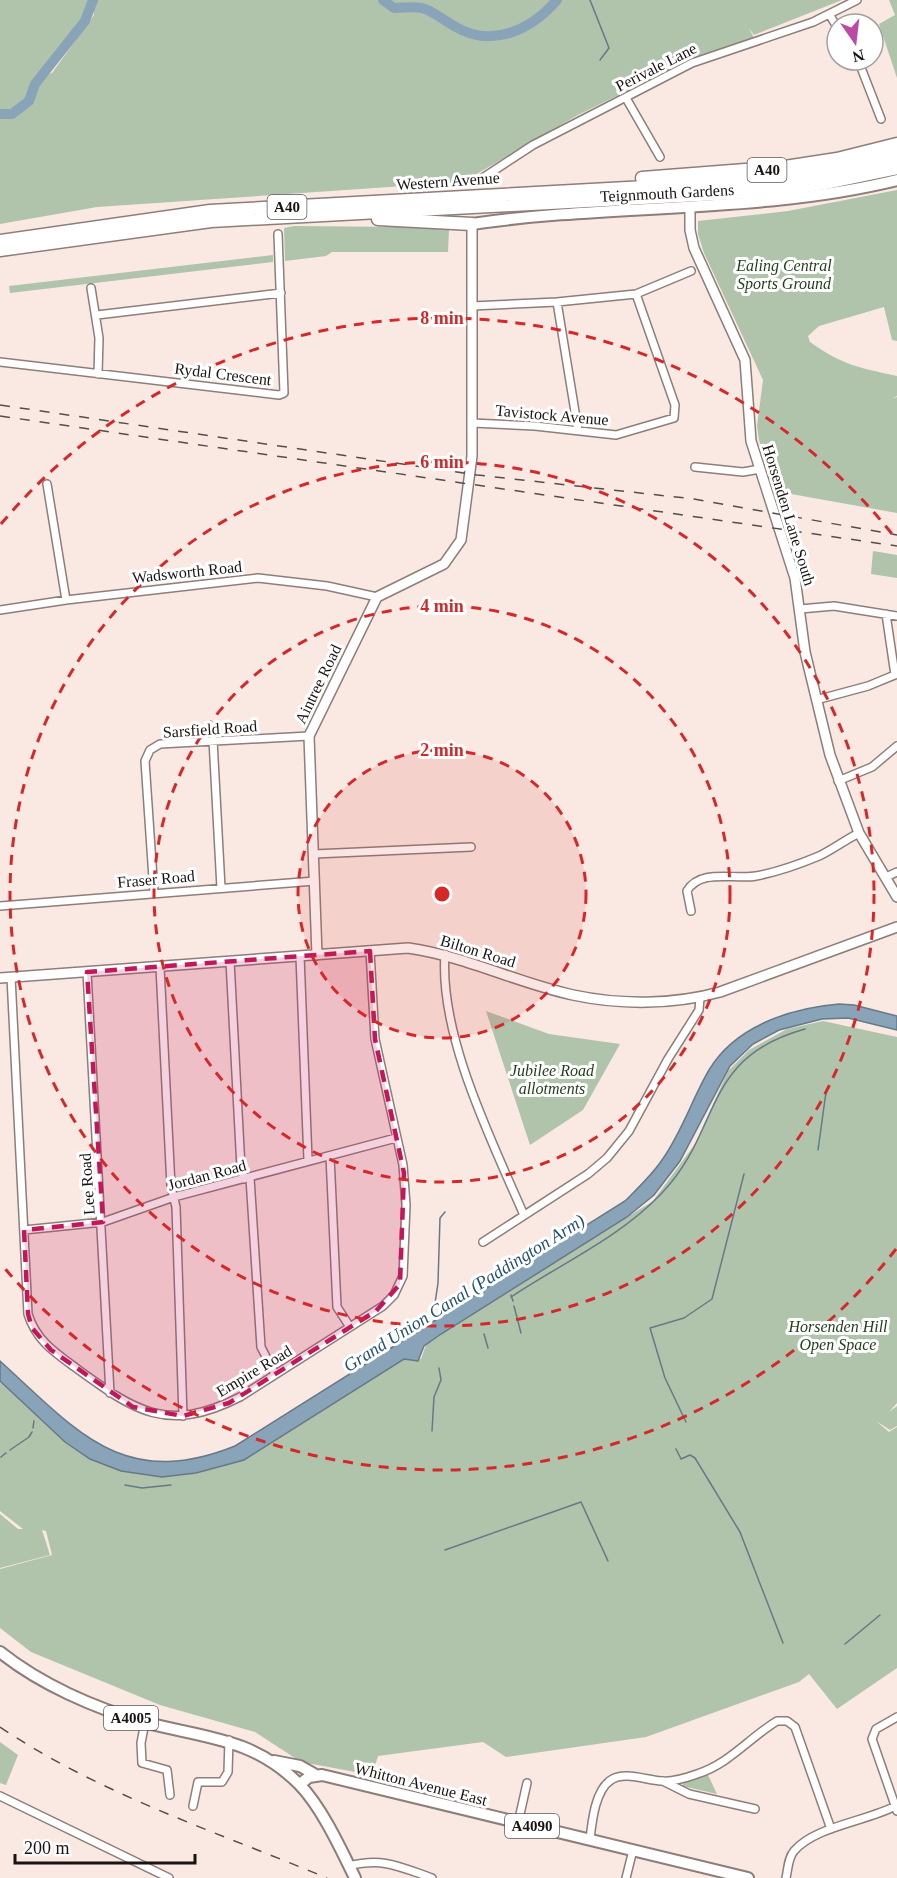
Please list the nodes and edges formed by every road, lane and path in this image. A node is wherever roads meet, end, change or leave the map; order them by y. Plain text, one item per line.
1 (857, 0) edge
2 (833, 12) edge
3 (825, 16) edge
4 (863, 72) edge
5 (626, 98) junction
6 (882, 119) dead end
7 (897, 144) edge
8 (897, 156) edge
9 (660, 157) dead end
10 (897, 168) edge
11 (897, 180) edge
12 (477, 181) dead end
13 (576, 189) junction
14 (690, 207) junction
15 (324, 216) junction
16 (472, 224) junction
17 (278, 234) dead end
18 (0, 241) edge
19 (0, 250) edge
20 (691, 272) dead end
21 (91, 288) dead end
22 (281, 293) junction
23 (636, 294) junction
24 (557, 302) junction
25 (472, 306) junction
26 (97, 315) junction
27 (0, 362) edge
28 (98, 374) junction
29 (472, 423) junction
30 (578, 430) junction
31 (695, 467) dead end
32 (760, 469) junction
33 (47, 484) dead end
34 (377, 597) junction
35 (66, 600) junction
36 (800, 609) junction
37 (0, 610) edge
38 (886, 614) junction
39 (897, 616) edge
40 (896, 675) edge
41 (816, 700) junction
42 (309, 736) junction
43 (213, 740) junction
44 (897, 746) edge
45 (838, 781) junction
46 (859, 833) junction
47 (471, 848) dead end
48 (314, 854) junction
49 (897, 872) edge
50 (886, 877) junction
51 (315, 881) junction
52 (221, 888) junction
53 (154, 893) junction
54 (897, 897) edge
55 (0, 906) edge
56 (691, 911) dead end
57 (897, 927) edge
58 (370, 951) junction
59 (445, 954) junction
60 (317, 955) junction
61 (300, 956) junction
62 (230, 961) junction
63 (160, 967) junction
64 (87, 972) junction
65 (11, 977) junction
66 (0, 978) edge
67 (700, 998) junction
68 (396, 1138) junction
69 (330, 1156) junction
70 (308, 1161) junction
71 (247, 1179) junction
72 (174, 1197) junction
73 (524, 1213) junction
74 (103, 1222) junction
75 (24, 1230) junction
76 (483, 1242) dead end
77 (350, 1327) junction
78 (275, 1374) junction
79 (110, 1393) junction
80 (183, 1416) junction
81 (0, 1652) edge
82 (897, 1717) edge
83 (145, 1722) junction
84 (229, 1740) junction
85 (270, 1761) junction
86 (316, 1775) junction
87 (663, 1781) junction
88 (527, 1783) dead end
89 (300, 1784) junction
90 (170, 1795) dead end
91 (0, 1796) edge
92 (193, 1806) dead end
93 (896, 1808) edge
94 (755, 1809) dead end
95 (518, 1823) junction
96 (831, 1829) junction
97 (590, 1839) junction
98 (633, 1850) junction
99 (351, 1871) edge
100 (170, 1878) edge
101 (432, 1878) edge
102 (626, 1878) edge
103 (748, 1878) edge
104 (786, 1878) edge

1 - 2 street, Perivale Lane
3 - 5 street, Perivale Lane
4 - 6 street
5 - 9 street
5 - 12 street, Perivale Lane
7 - 13 highway, A40
8 - 13 highway, Western Avenue / A40
10 - 15 highway, Western Avenue / A40
11 - 14 main road, Teignmouth Gardens
13 - 18 highway, Western Avenue / A40
14 - 16 main road, Teignmouth Gardens
14 - 32 street, Horsenden Lane South
15 - 16 highway, A40
15 - 19 highway, Western Avenue / A40
16 - 25 street
17 - 22 street, Rydal Crescent
20 - 23 street
21 - 26 street
22 - 26 street
22 - 28 street, Rydal Crescent
23 - 24 street
23 - 30 street, Tavistock Avenue
24 - 25 street
24 - 30 street
25 - 29 street
26 - 28 street
27 - 28 street, Rydal Crescent
29 - 30 street, Tavistock Avenue
29 - 34 street
31 - 32 street
32 - 36 street, Horsenden Lane South
33 - 35 street
34 - 35 street, Wadsworth Road
34 - 42 street, Aintree Road
35 - 37 street, Wadsworth Road
36 - 38 street
36 - 41 street, Horsenden Lane South
38 - 39 street
38 - 40 street
40 - 41 street
41 - 45 street, Horsenden Lane South
42 - 43 street, Sarsfield Road
42 - 48 street, Aintree Road
43 - 52 street
43 - 53 street, Sarsfield Road
44 - 45 street
45 - 46 street, Horsenden Lane South
46 - 50 street, Horsenden Lane South
46 - 56 street
47 - 48 street
48 - 51 street, Aintree Road
49 - 50 street
50 - 54 street, Horsenden Lane South
51 - 52 street, Fraser Road
51 - 60 street, Aintree Road
52 - 53 street, Fraser Road
53 - 55 street, Fraser Road
57 - 67 street, Bilton Road
58 - 59 street, Bilton Road
58 - 60 street, Bilton Road
58 - 68 street, Empire Road
59 - 67 street, Bilton Road
59 - 73 street
60 - 61 street, Bilton Road
61 - 62 street, Bilton Road
61 - 70 street
62 - 63 street, Bilton Road
62 - 71 street
63 - 64 street, Bilton Road
63 - 72 street
64 - 65 street, Bilton Road
64 - 74 street, Lee Road
65 - 66 street, Bilton Road
65 - 75 street, Empire Road
67 - 73 street
68 - 69 street, Jordan Road
68 - 77 street, Empire Road
69 - 70 street, Jordan Road
69 - 77 street
70 - 71 street, Jordan Road
71 - 72 street, Jordan Road
71 - 78 street
72 - 74 street, Jordan Road
72 - 80 street
73 - 76 street
74 - 75 street, Jordan Road
74 - 79 street, Lee Road
75 - 79 street, Empire Road
77 - 78 street, Empire Road
78 - 80 street, Empire Road
79 - 80 street, Empire Road
81 - 83 main road, A4005
82 - 93 street
83 - 84 main road, A4005
83 - 90 street
84 - 85 main road, A4005
84 - 92 street
85 - 86 main road, A4005
85 - 89 main road, A4005
86 - 89 main road
86 - 95 main road, Whitton Avenue East / A4090
87 - 94 street
87 - 96 street
87 - 97 street
88 - 95 street
89 - 99 main road, A4005
91 - 100 street
93 - 96 street
95 - 97 main road, Whitton Avenue East / A4090
96 - 104 street
97 - 98 main road, Whitton Avenue East / A4090
98 - 102 street
98 - 103 main road, Whitton Avenue East / A4090
99 - 101 street

